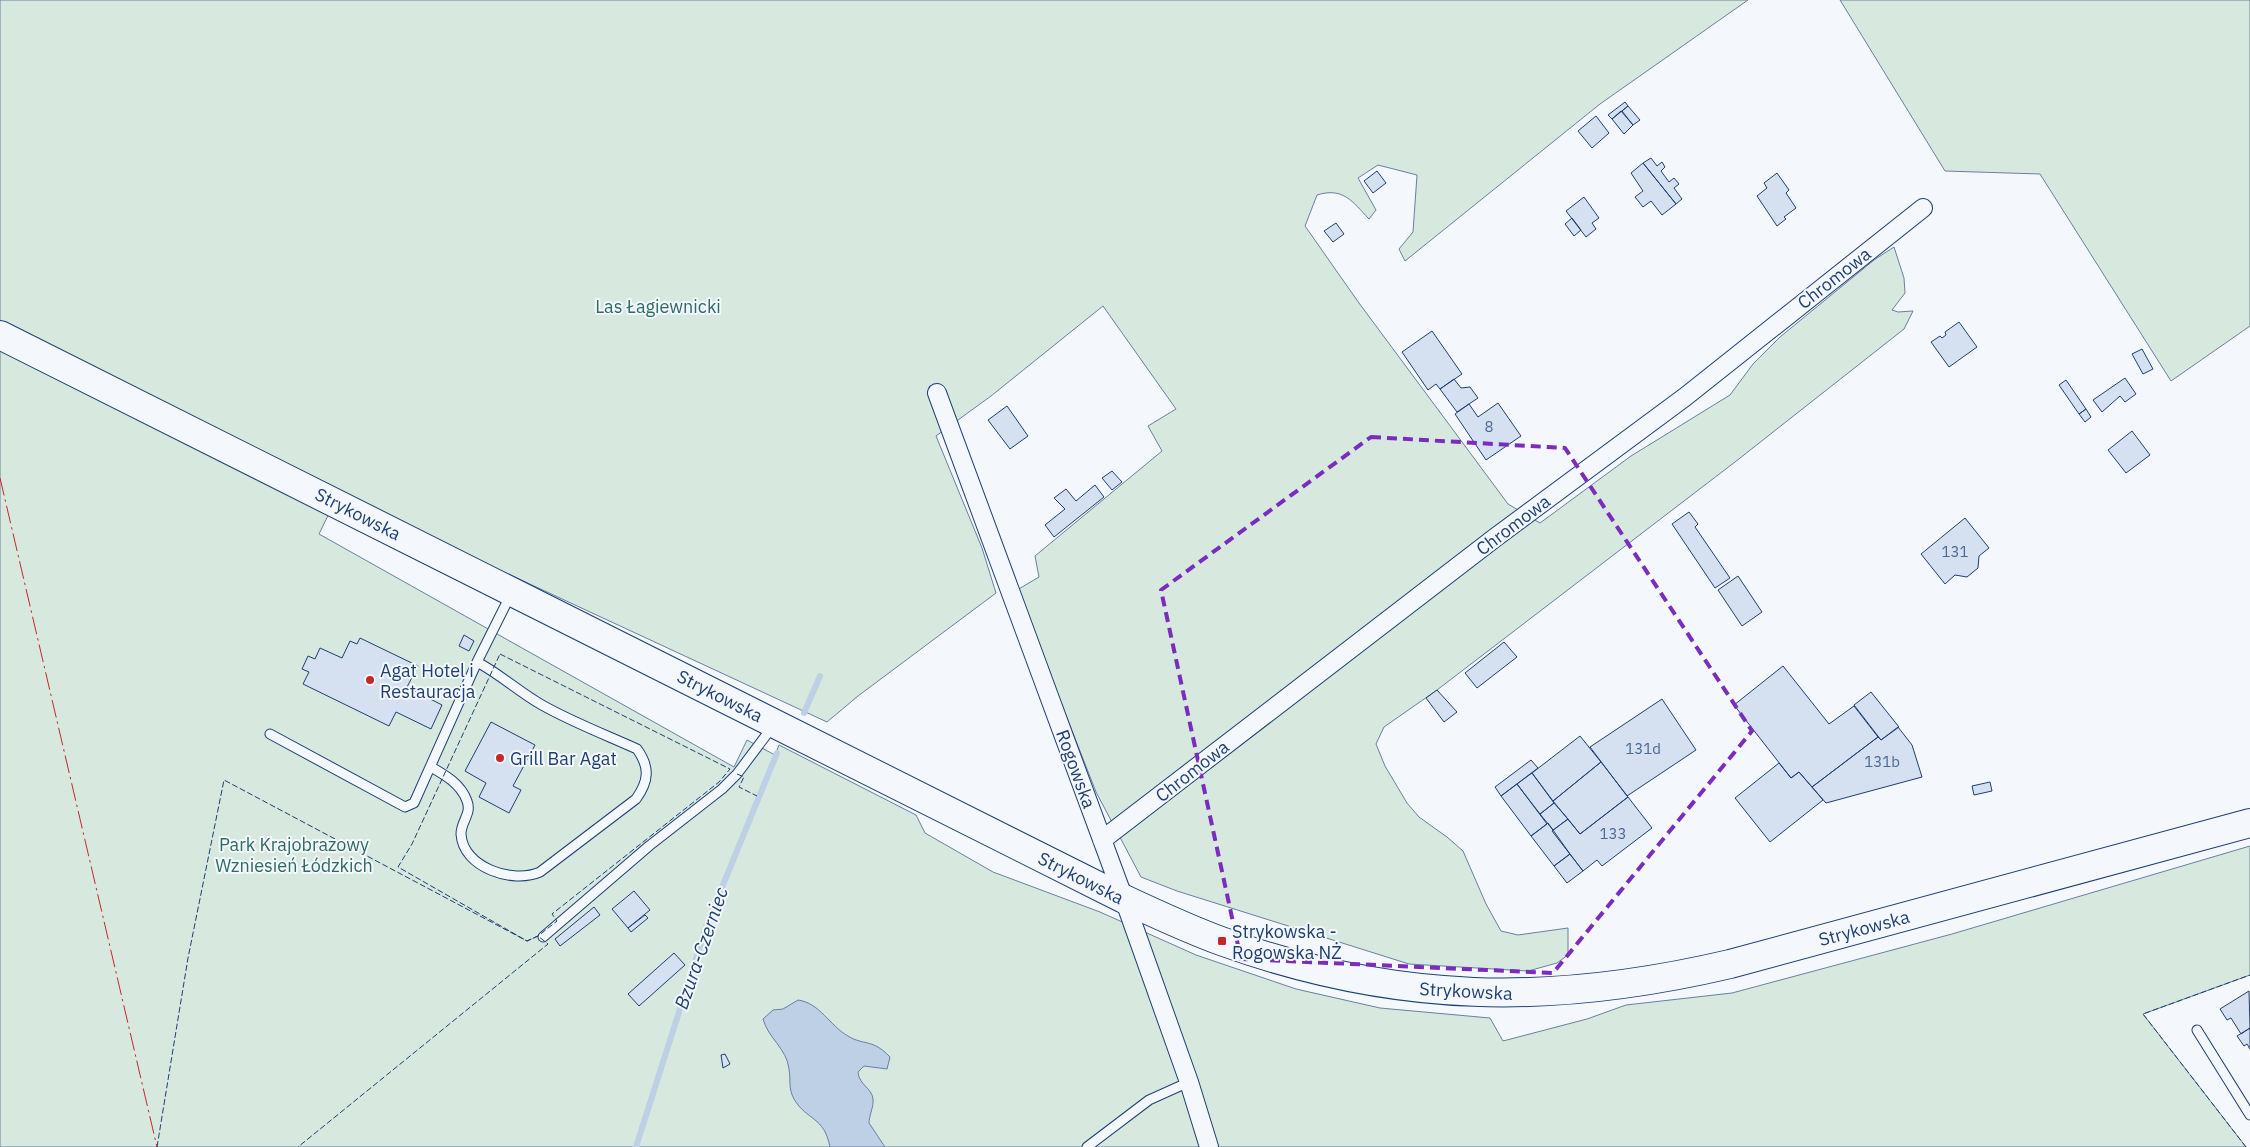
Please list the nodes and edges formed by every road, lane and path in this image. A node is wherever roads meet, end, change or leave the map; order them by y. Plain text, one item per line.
1 (1923, 208) dead end
2 (0, 335) edge
3 (937, 393) dead end
4 (512, 592) junction
5 (477, 662) junction
6 (775, 724) junction
7 (270, 734) dead end
8 (431, 767) junction
9 (2250, 823) edge
10 (1102, 840) junction
11 (1124, 899) junction
12 (543, 937) dead end
13 (2197, 1030) dead end
14 (1189, 1082) junction
15 (2250, 1115) edge
16 (1087, 1147) edge
17 (1210, 1147) edge

1 - 10 street, Chromowa
2 - 4 main road, Strykowska
3 - 10 street, Rogowska
4 - 5 lane
4 - 6 main road, Strykowska
5 - 8 lane
5 - 8 lane
6 - 11 main road, Strykowska
6 - 12 lane
7 - 8 lane
9 - 11 main road, Strykowska
10 - 11 street, Rogowska
11 - 14 street, Rogowska
13 - 15 lane
14 - 16 lane
14 - 17 street, Rogowska

